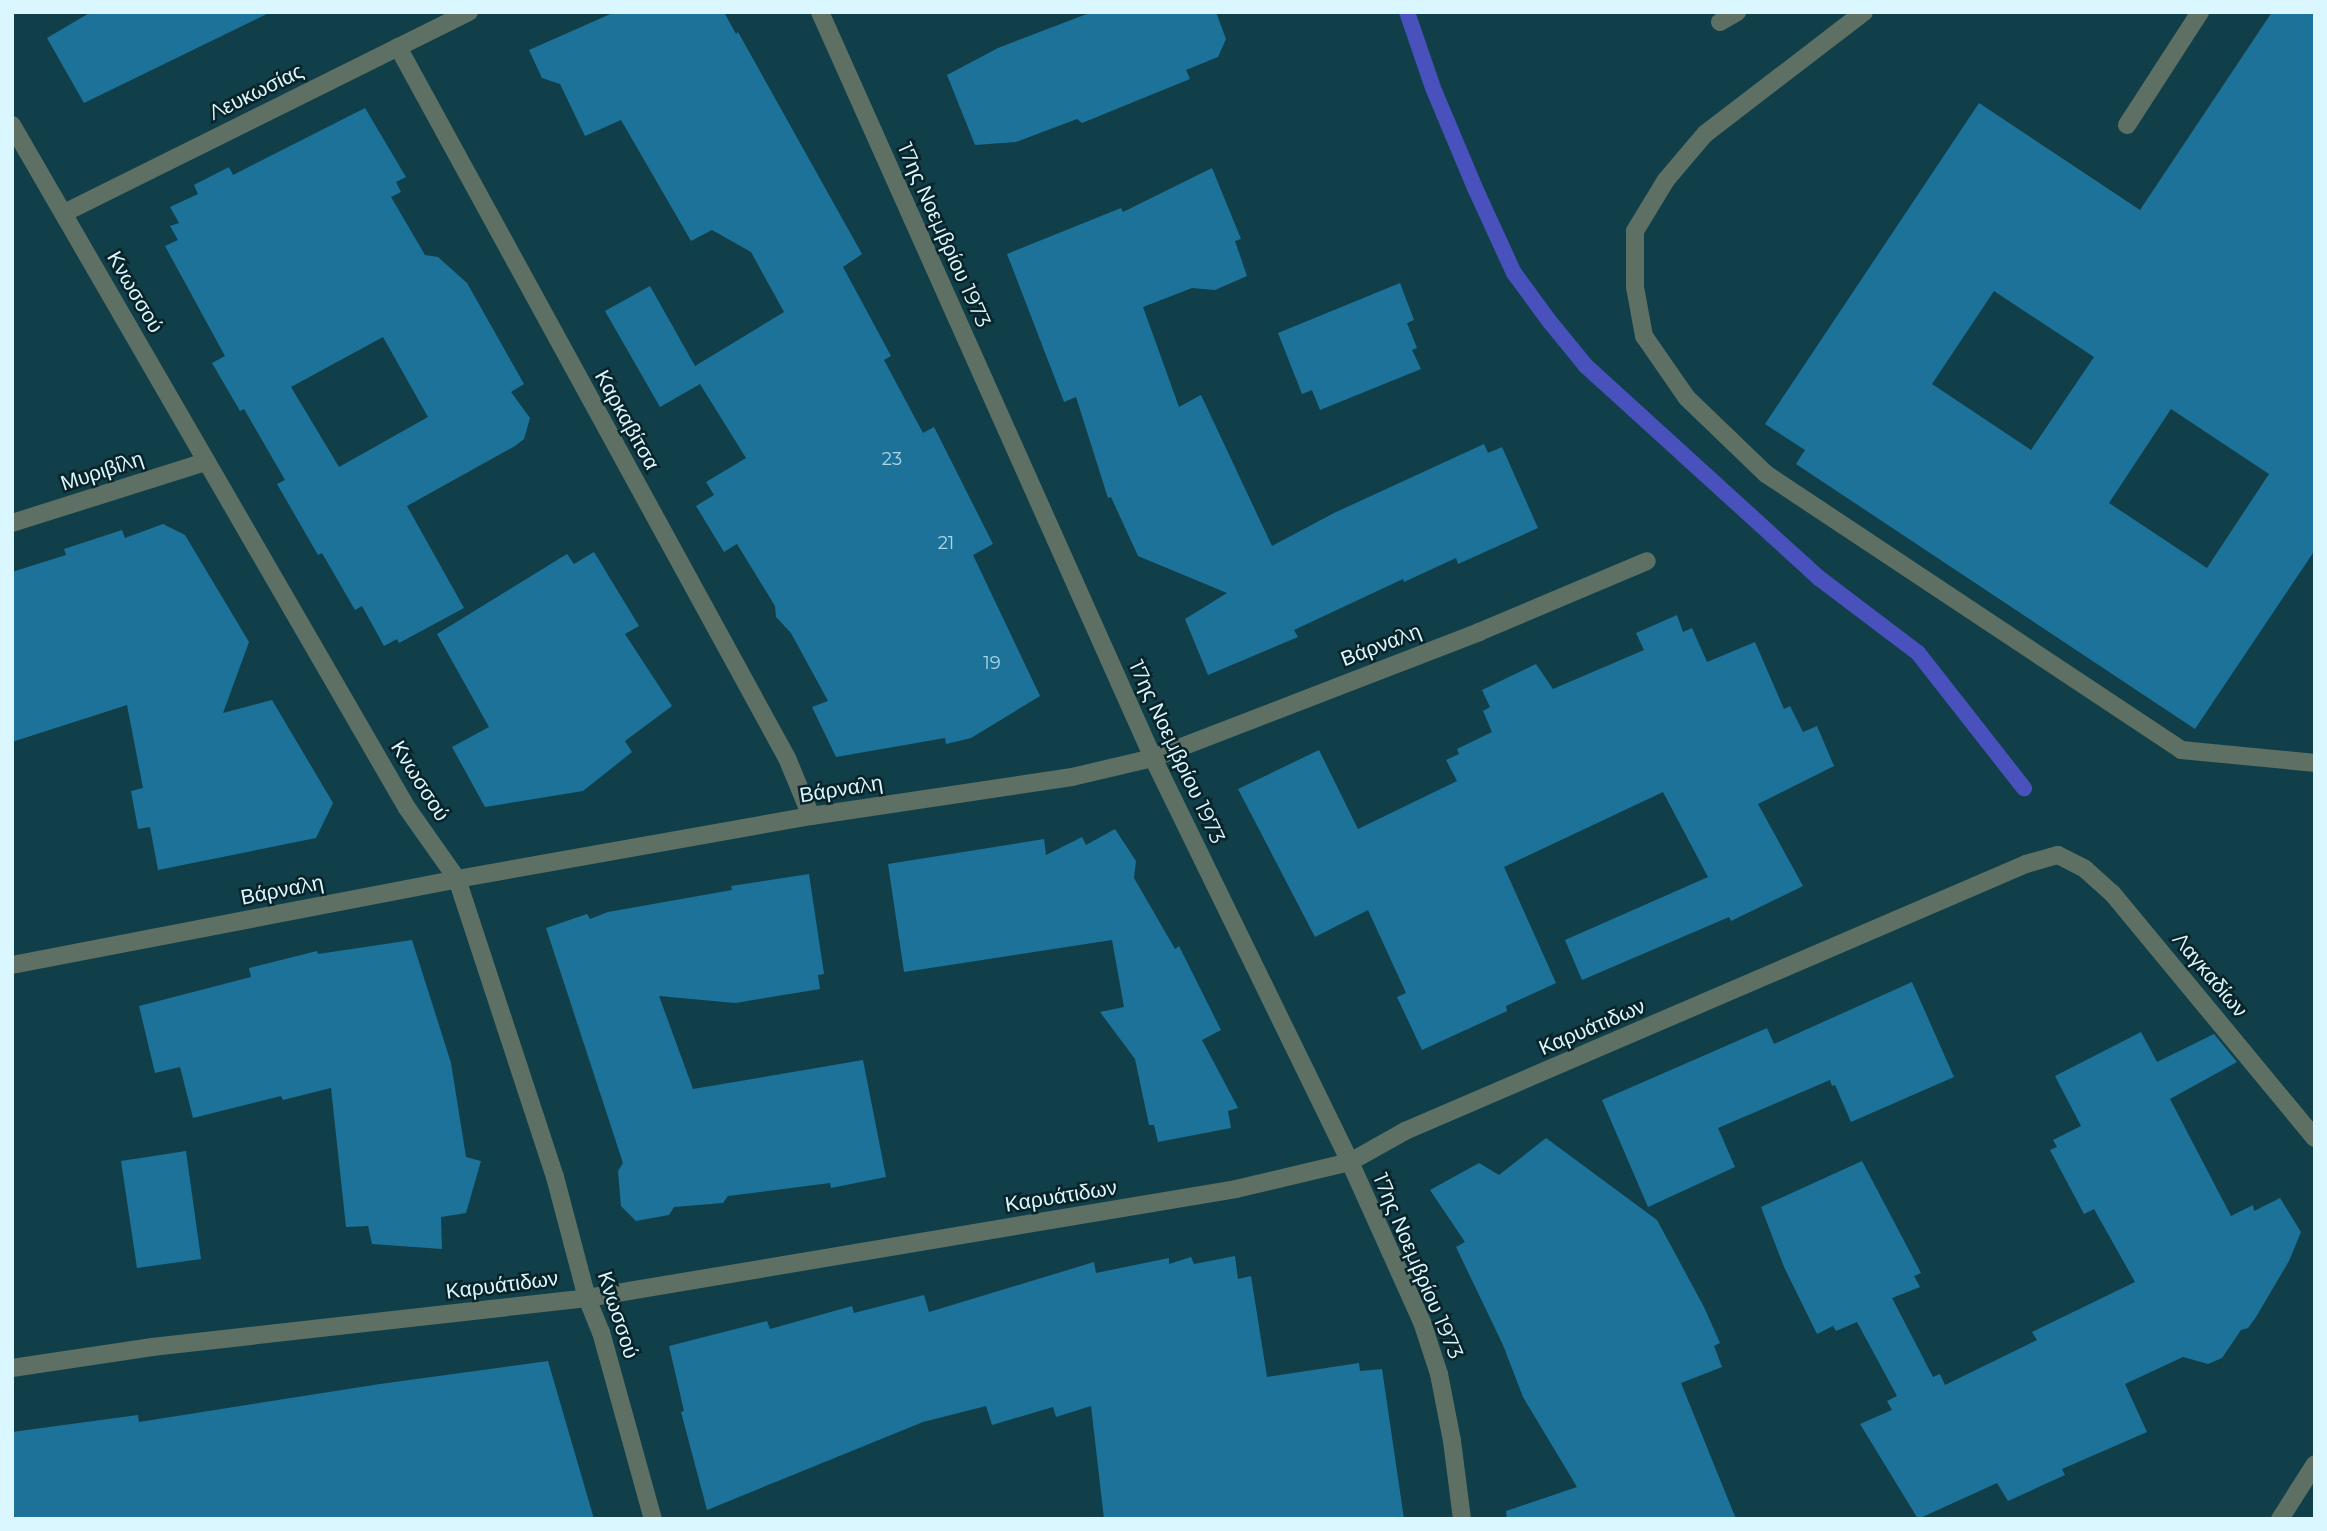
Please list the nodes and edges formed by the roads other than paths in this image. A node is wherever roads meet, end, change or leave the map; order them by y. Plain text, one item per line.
1 (469, 12) edge
2 (820, 12) edge
3 (1737, 12) edge
4 (1864, 12) edge
5 (2200, 12) edge
6 (1720, 22) dead end
7 (398, 47) junction
8 (12, 125) edge
9 (2127, 125) dead end
10 (64, 213) junction
11 (206, 462) junction
12 (12, 523) edge
13 (1647, 561) dead end
14 (1153, 758) junction
15 (2315, 762) edge
16 (811, 816) junction
17 (2058, 855) joint
18 (457, 879) junction
19 (12, 965) edge
20 (2315, 1138) edge
21 (1350, 1162) junction
22 (587, 1298) junction
23 (12, 1368) edge
24 (2315, 1464) edge
25 (653, 1519) edge
26 (1462, 1519) edge
27 (2280, 1519) edge

1 - 7 street, Λευκωσίας
2 - 14 street, 17ης Νοεμβρίου 1973
3 - 6 street
4 - 15 street
5 - 9 street
7 - 10 street, Λευκωσίας
7 - 16 street, Καρκαβίτσα
8 - 10 street, Κνωσσού
10 - 11 street, Κνωσσού
11 - 12 street, Μυριβίλη
11 - 18 street, Κνωσσού
13 - 14 street, Βάρναλη
14 - 16 street, Βάρναλη
14 - 21 street, 17ης Νοεμβρίου 1973
16 - 18 street, Βάρναλη
17 - 20 street, Λαγκαδίων
17 - 21 street, Καρυάτιδων
18 - 19 street, Βάρναλη
18 - 22 street, Κνωσσού
21 - 22 street, Καρυάτιδων
21 - 26 street, 17ης Νοεμβρίου 1973
22 - 23 street, Καρυάτιδων
22 - 25 street, Κνωσσού
24 - 27 street

